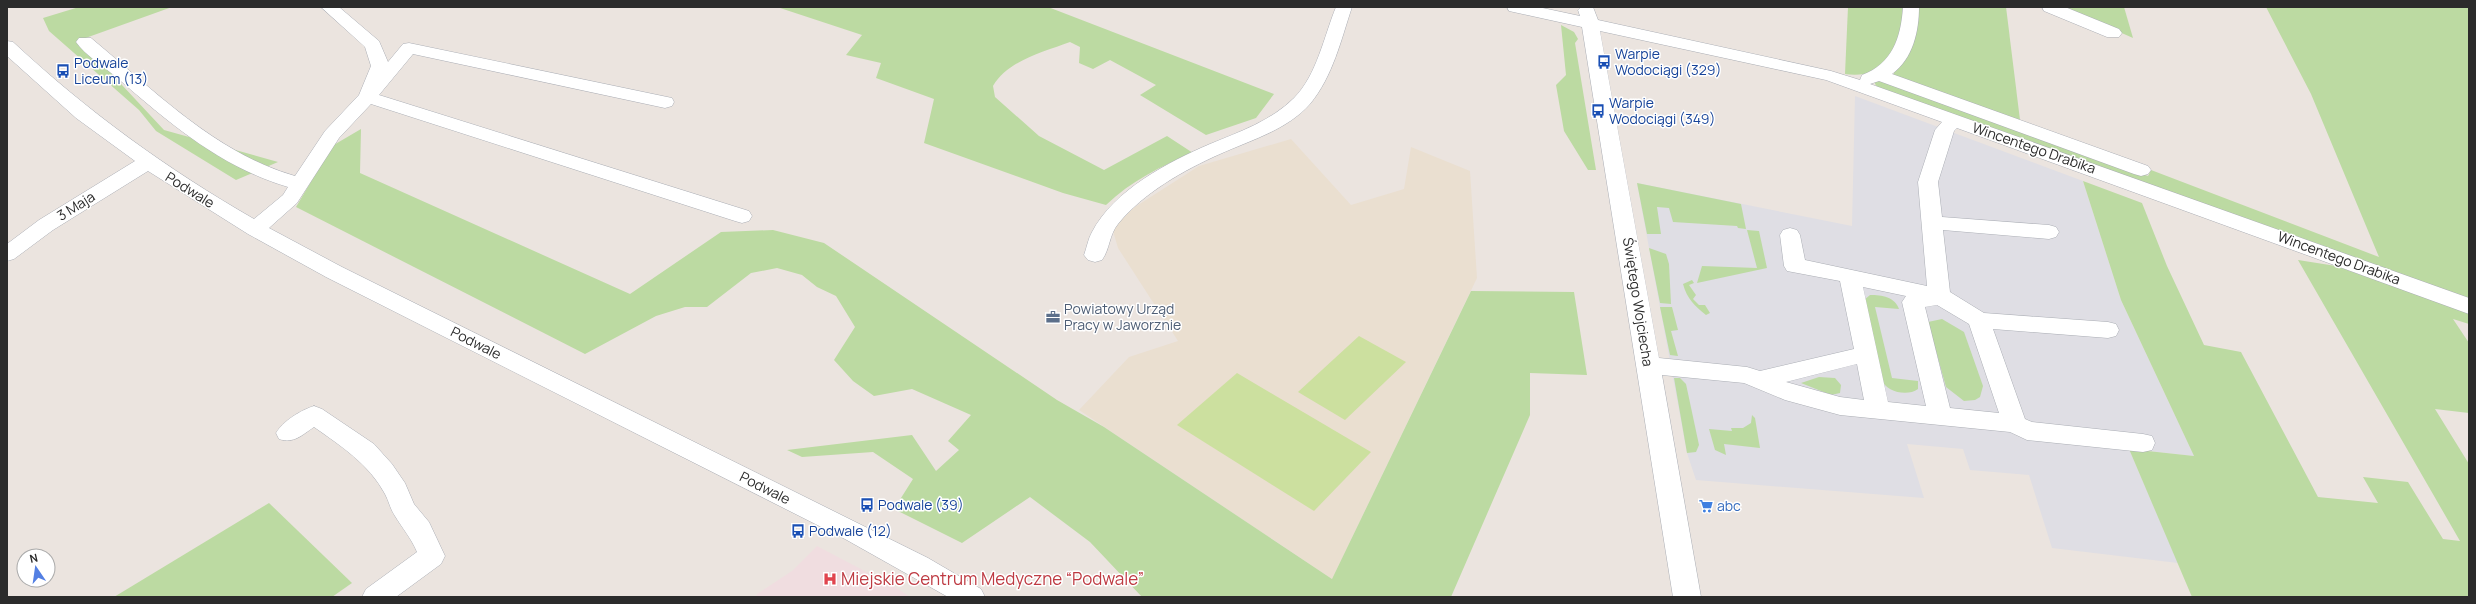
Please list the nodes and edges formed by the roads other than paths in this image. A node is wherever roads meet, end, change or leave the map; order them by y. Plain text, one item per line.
1 (329, 7) edge
2 (1344, 7) edge
3 (1515, 7) edge
4 (1911, 7) edge
5 (2050, 7) edge
6 (1588, 15) edge
7 (2113, 33) dead end
8 (85, 42) dead end
9 (7, 46) edge
10 (1878, 75) junction
11 (1862, 87) junction
12 (367, 96) junction
13 (664, 102) dead end
14 (1954, 120) junction
15 (148, 162) junction
16 (2141, 170) dead end
17 (300, 184) junction
18 (742, 216) dead end
19 (1932, 222) junction
20 (255, 229) junction
21 (2049, 232) dead end
22 (1790, 235) dead end
23 (7, 254) edge
24 (1095, 255) dead end
25 (1850, 277) junction
26 (1938, 296) junction
27 (2469, 306) edge
28 (1978, 320) junction
29 (2108, 330) dead end
30 (1866, 354) junction
31 (1648, 365) junction
32 (1759, 380) junction
33 (1878, 410) junction
34 (1940, 416) junction
35 (2015, 424) junction
36 (288, 433) dead end
37 (2143, 443) dead end
38 (376, 597) edge
39 (971, 597) edge
40 (1687, 597) edge

1 - 12 street
2 - 24 street
3 - 6 street, Wincentego Drabika
4 - 10 street
5 - 7 street
6 - 11 street, Wincentego Drabika
6 - 31 street, Świętego Wojciecha
8 - 17 street
9 - 15 street, Podwale
10 - 11 street
10 - 16 street
11 - 14 street, Wincentego Drabika
12 - 13 street
12 - 17 street
12 - 18 street
14 - 19 street
14 - 27 street, Wincentego Drabika
15 - 20 street, Podwale
15 - 23 street, 3 Maja
17 - 20 street
19 - 21 street
19 - 26 street
20 - 39 street, Podwale
22 - 25 street
25 - 26 street
25 - 30 street
26 - 28 street
26 - 34 street
28 - 29 street
28 - 35 street
30 - 32 street
30 - 33 street
31 - 32 street
31 - 40 street, Świętego Wojciecha
32 - 33 street
33 - 34 street
34 - 35 street
35 - 37 street
36 - 38 street

